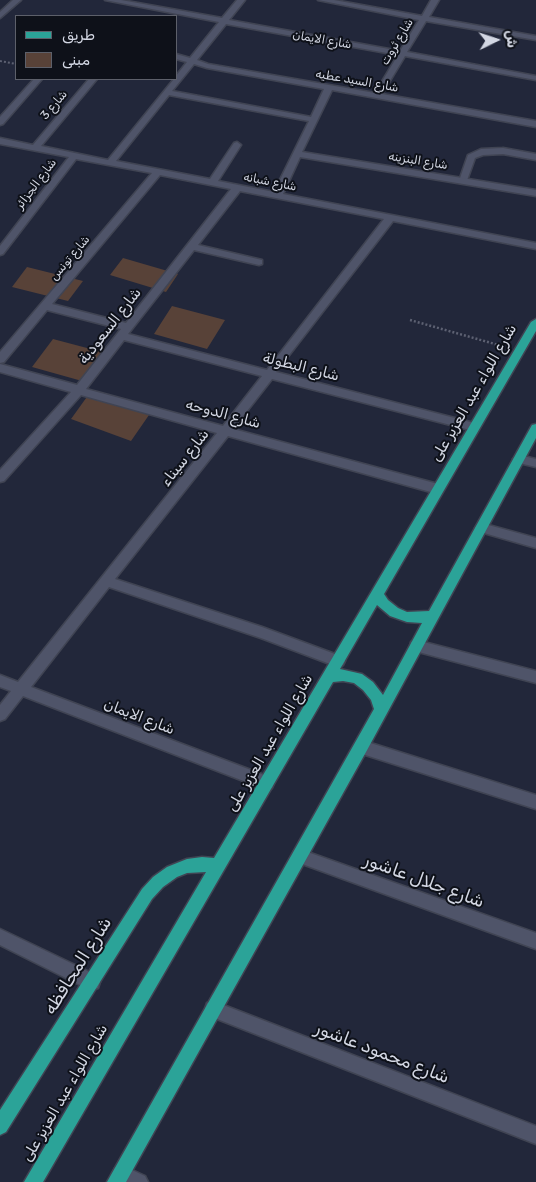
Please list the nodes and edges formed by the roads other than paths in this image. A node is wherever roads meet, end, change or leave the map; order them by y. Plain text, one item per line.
1 (17, 0) edge
2 (108, 0) edge
3 (241, 0) edge
4 (322, 0) edge
5 (436, 0) edge
6 (0, 16) edge
7 (425, 18) junction
8 (223, 22) junction
9 (536, 38) edge
10 (403, 54) junction
11 (178, 57) edge
12 (192, 61) junction
13 (178, 78) edge
14 (536, 78) edge
15 (37, 80) edge
16 (92, 80) edge
17 (177, 80) edge
18 (329, 88) junction
19 (167, 92) junction
20 (377, 96) junction
21 (314, 120) junction
22 (0, 122) edge
23 (536, 124) edge
24 (0, 141) edge
25 (237, 145) dead end
26 (35, 148) junction
27 (297, 154) junction
28 (74, 156) junction
29 (536, 157) edge
30 (111, 162) junction
31 (158, 172) junction
32 (463, 181) junction
33 (212, 183) junction
34 (237, 188) junction
35 (536, 193) edge
36 (277, 196) junction
37 (390, 218) junction
38 (190, 246) junction
39 (536, 246) edge
40 (0, 252) edge
41 (259, 262) dead end
42 (46, 306) junction
43 (536, 322) edge
44 (129, 327) junction
45 (121, 336) junction
46 (0, 359) edge
47 (0, 368) edge
48 (269, 374) junction
49 (79, 390) junction
50 (474, 427) junction
51 (536, 428) edge
52 (226, 430) junction
53 (519, 459) junction
54 (536, 463) edge
55 (0, 478) edge
56 (438, 489) junction
57 (481, 528) junction
58 (536, 543) edge
59 (107, 581) junction
60 (376, 594) junction
61 (433, 616) junction
62 (416, 646) junction
63 (338, 661) junction
64 (330, 676) junction
65 (536, 677) edge
66 (0, 681) edge
67 (22, 689) junction
68 (381, 709) junction
69 (0, 715) edge
70 (361, 747) junction
71 (267, 783) junction
72 (536, 802) edge
73 (299, 856) junction
74 (218, 866) junction
75 (0, 937) edge
76 (536, 941) edge
77 (92, 982) junction
78 (213, 1009) junction
79 (0, 1126) edge
80 (536, 1135) edge
81 (119, 1178) edge
82 (33, 1182) edge
83 (139, 1182) edge

1 - 6 street
2 - 8 street, شارع الايمان
3 - 8 street
4 - 7 street
5 - 7 street, شارع ثروت
7 - 9 street
7 - 10 street, شارع ثروت
8 - 10 street, شارع الايمان
8 - 12 street
10 - 14 street, شارع الايمان
10 - 20 street, شارع ثروت
11 - 12 street, شارع السيد عطيه
12 - 13 street
12 - 18 street, شارع السيد عطيه
15 - 22 street
16 - 26 street, شارع 3
17 - 19 street
18 - 20 street, شارع السيد عطيه
18 - 21 street
19 - 21 street
19 - 30 street
20 - 23 street, شارع السيد عطيه
21 - 27 street
24 - 26 street, شارع شبانه
25 - 33 street
26 - 28 street, شارع شبانه
27 - 32 street, شارع البنزينه
27 - 36 street
28 - 30 street, شارع شبانه
28 - 40 street, شارع الجزائر
29 - 32 street
30 - 31 street, شارع شبانه
31 - 33 street, شارع شبانه
31 - 42 street, شارع تونس
32 - 35 street, شارع البنزينه
33 - 34 street, شارع شبانه
34 - 36 street, شارع شبانه
34 - 38 street, شارع السعودية
36 - 37 street, شارع شبانه
37 - 39 street, شارع شبانه
37 - 48 street, شارع سيناء
38 - 41 street
38 - 44 street, شارع السعودية
42 - 44 street
42 - 46 street, شارع تونس
43 - 50 main road, شارع اللواء عبد العزيز على
44 - 45 street, شارع السعودية
45 - 48 street, شارع البطولة
45 - 49 street, شارع السعودية
47 - 49 street, شارع الدوحه
48 - 50 street, شارع البطولة
48 - 52 street, شارع سيناء
49 - 52 street, شارع الدوحه
49 - 55 street, شارع السعودية
50 - 56 main road, شارع اللواء عبد العزيز على
51 - 53 main road
52 - 56 street, شارع الدوحه
52 - 59 street, شارع سيناء
53 - 54 street
53 - 57 main road
56 - 60 main road, شارع اللواء عبد العزيز على
57 - 58 street
57 - 61 main road
59 - 63 street
59 - 67 street, شارع سيناء
60 - 61 main road
60 - 63 main road, شارع اللواء عبد العزيز على
61 - 62 main road
62 - 65 street
62 - 68 main road
63 - 64 main road, شارع اللواء عبد العزيز على
64 - 68 main road
64 - 71 main road, شارع اللواء عبد العزيز على
66 - 67 street, شارع الايمان
67 - 69 street, شارع سيناء
67 - 71 street, شارع الايمان
68 - 70 main road
70 - 72 street
70 - 73 main road
71 - 74 main road, شارع اللواء عبد العزيز على
73 - 76 street, شارع جلال عاشور
73 - 78 main road
74 - 77 main road, شارع المحافظه
74 - 82 main road, شارع اللواء عبد العزيز على
75 - 77 street
77 - 79 main road, شارع المحافظه
78 - 80 street, شارع محمود عاشور
78 - 81 main road
81 - 83 street

